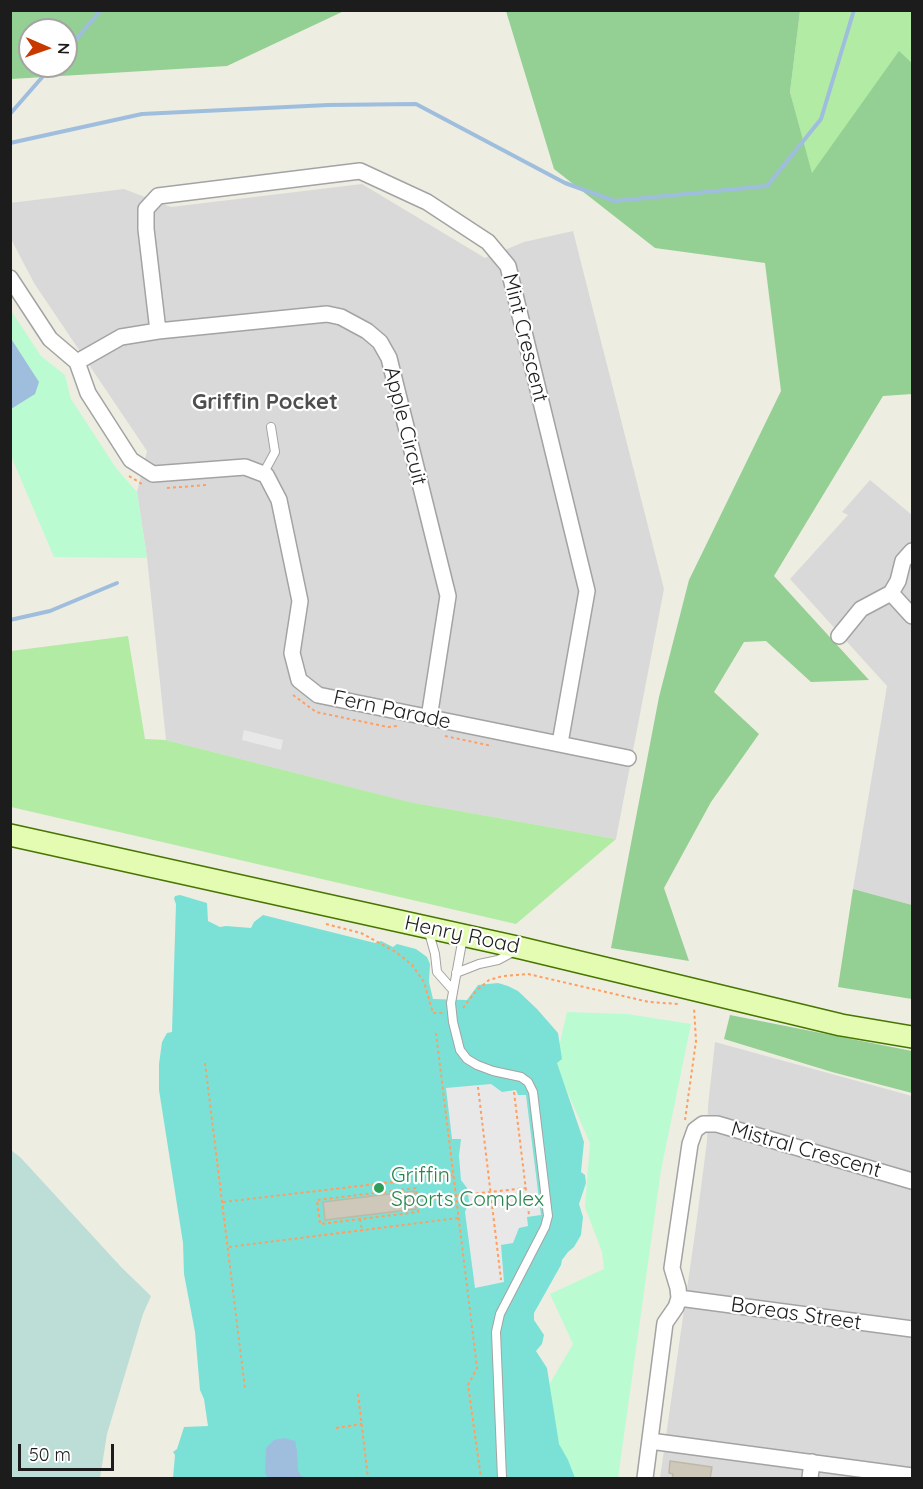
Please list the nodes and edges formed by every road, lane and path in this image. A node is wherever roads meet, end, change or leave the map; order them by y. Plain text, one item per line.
1 (10, 278) edge
2 (158, 331) junction
3 (77, 362) junction
4 (271, 427) dead end
5 (263, 474) junction
6 (912, 551) edge
7 (891, 593) junction
8 (912, 616) edge
9 (839, 636) dead end
10 (429, 718) junction
11 (560, 744) junction
12 (628, 758) dead end
13 (10, 835) edge
14 (324, 923) dead end
15 (427, 927) junction
16 (463, 936) junction
17 (521, 948) junction
18 (456, 973) junction
19 (453, 989) junction
20 (682, 1004) dead end
21 (700, 1005) dead end
22 (452, 1012) junction
23 (436, 1033) dead end
24 (912, 1037) edge
25 (205, 1063) dead end
26 (478, 1087) dead end
27 (514, 1092) dead end
28 (698, 1128) junction
29 (453, 1175) junction
30 (912, 1181) edge
31 (357, 1186) junction
32 (526, 1188) junction
33 (316, 1191) junction
34 (491, 1192) junction
35 (358, 1196) junction
36 (455, 1196) junction
37 (317, 1200) junction
38 (417, 1200) junction
39 (222, 1203) junction
40 (529, 1215) dead end
41 (458, 1218) junction
42 (360, 1220) junction
43 (362, 1230) junction
44 (228, 1247) junction
45 (501, 1280) dead end
46 (679, 1298) junction
47 (912, 1329) edge
48 (245, 1389) dead end
49 (358, 1394) dead end
50 (362, 1424) junction
51 (336, 1428) dead end
52 (650, 1441) junction
53 (812, 1462) junction
54 (912, 1476) edge
55 (368, 1479) edge
56 (481, 1479) edge
57 (502, 1479) edge
58 (645, 1479) edge
59 (810, 1479) edge

1 - 3 street
2 - 3 street, Apple Circuit
2 - 10 street, Apple Circuit
2 - 11 street, Mint Crescent
3 - 5 street
4 - 5 lane
5 - 10 street, Fern Parade
6 - 7 street
7 - 8 street
7 - 9 street
10 - 11 street, Fern Parade
11 - 12 street, Fern Parade
13 - 15 main road, Henry Road
14 - 22 path
15 - 16 main road, Henry Road
15 - 19 lane
16 - 17 main road, Henry Road
16 - 18 lane
17 - 18 lane
17 - 24 main road, Henry Road
18 - 19 lane
19 - 22 lane
20 - 22 path
21 - 28 path
22 - 57 lane
23 - 29 path
25 - 39 path
26 - 34 path
27 - 32 path
28 - 30 street, Mistral Crescent
28 - 46 street
29 - 31 path
29 - 36 path
31 - 33 path
31 - 35 path
32 - 34 path
32 - 40 path
33 - 37 path
33 - 39 path
34 - 36 path
34 - 45 path
35 - 37 path
35 - 38 path
36 - 38 path
36 - 41 path
37 - 42 path
38 - 42 path
39 - 44 path
41 - 43 path
41 - 56 path
42 - 43 path
43 - 44 path
44 - 48 path
46 - 47 street, Boreas Street
46 - 52 street
49 - 50 path
50 - 51 path
50 - 55 path
52 - 53 street
52 - 58 street
53 - 54 street
53 - 59 street

